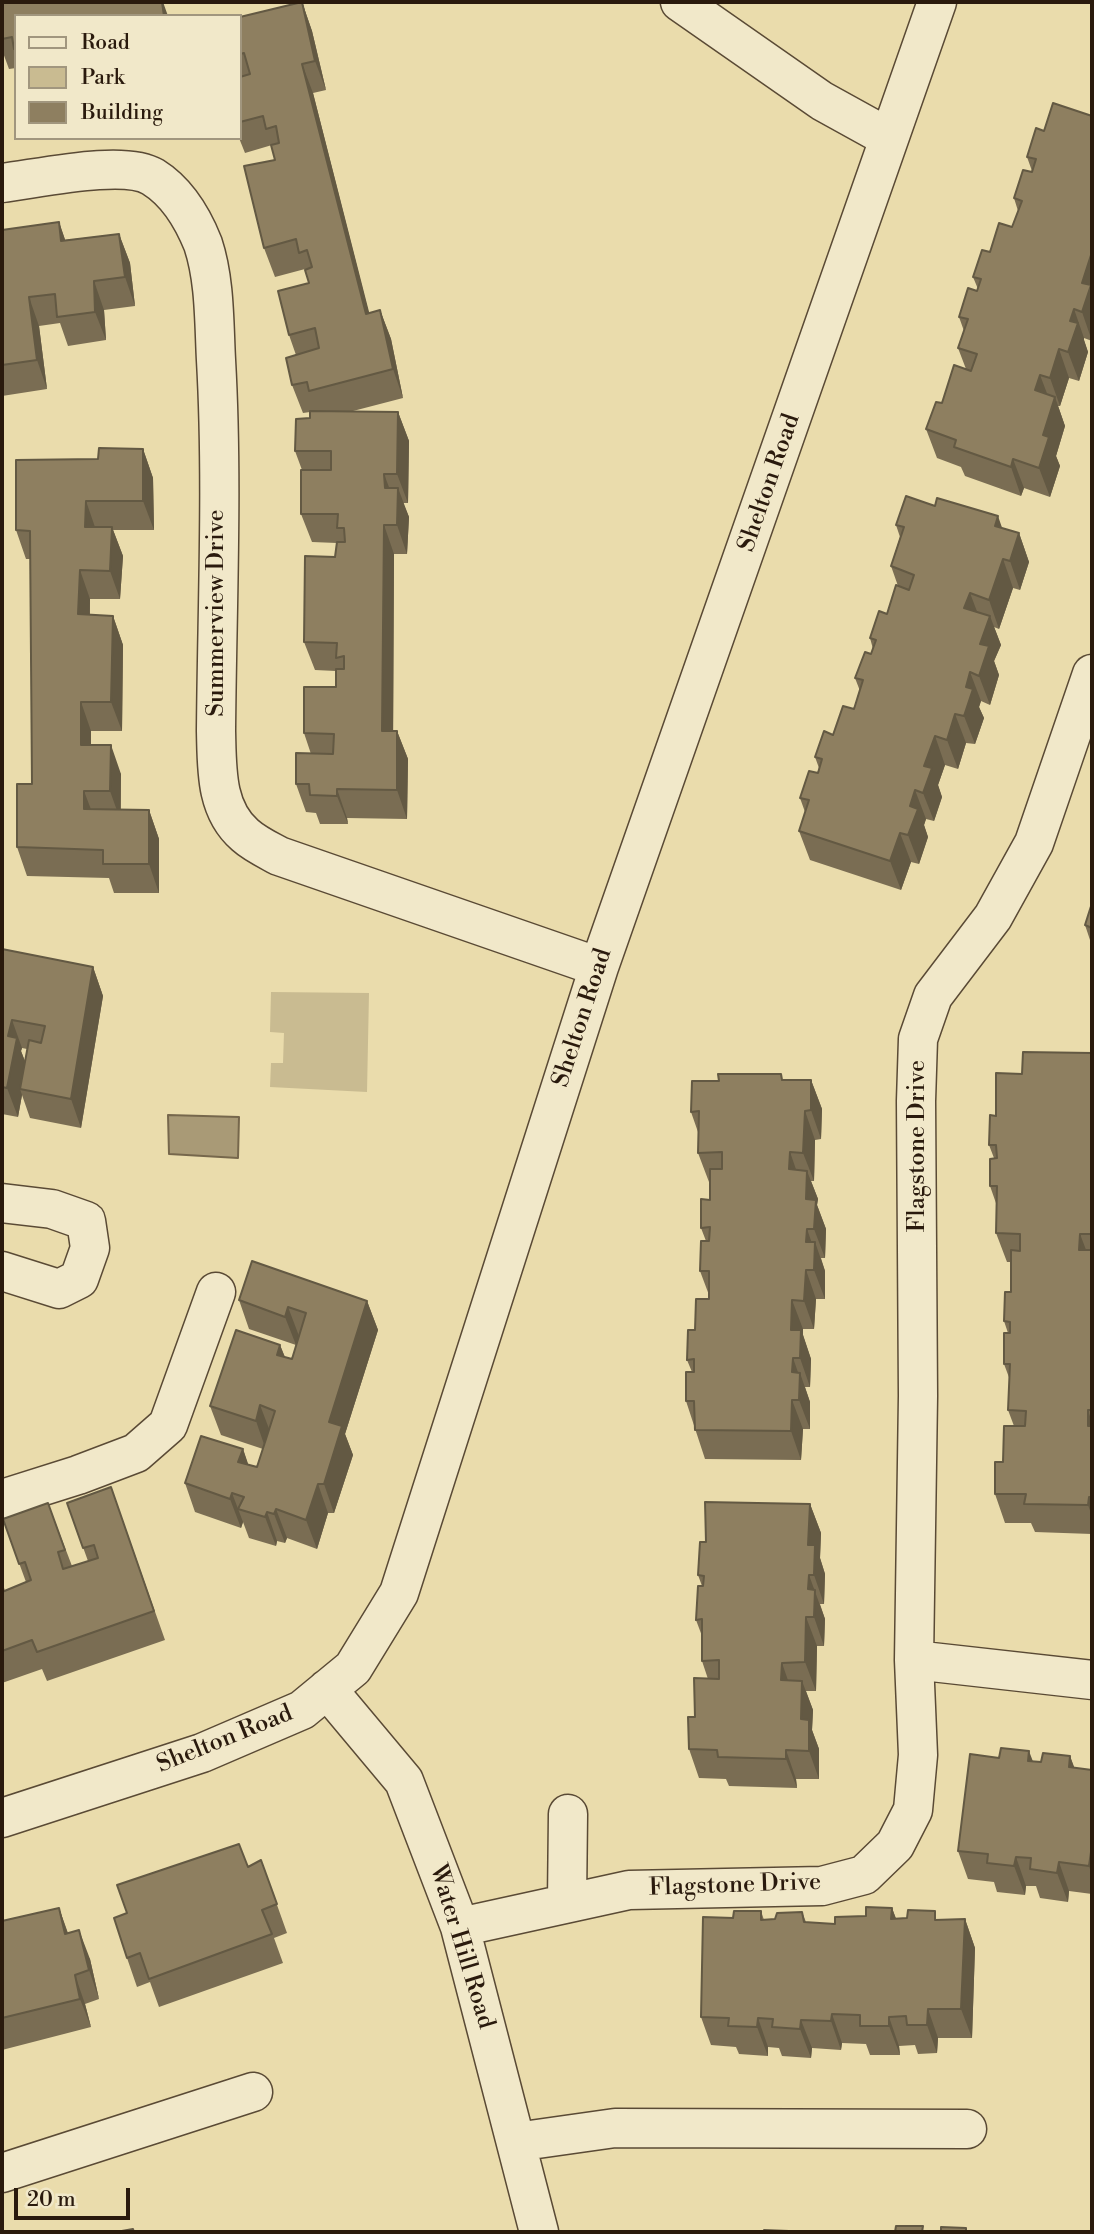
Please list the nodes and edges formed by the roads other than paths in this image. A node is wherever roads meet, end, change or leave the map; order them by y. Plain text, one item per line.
1 (680, 2) edge
2 (937, 2) edge
3 (889, 138) junction
4 (2, 183) edge
5 (1092, 674) edge
6 (599, 967) junction
7 (2, 1203) edge
8 (2, 1271) edge
9 (216, 1292) dead end
10 (2, 1499) edge
11 (914, 1660) junction
12 (1092, 1680) edge
13 (327, 1689) junction
14 (568, 1814) dead end
15 (2, 1818) edge
16 (567, 1902) junction
17 (460, 1927) junction
18 (253, 2092) dead end
19 (967, 2129) dead end
20 (516, 2142) junction
21 (2, 2173) edge
22 (539, 2232) edge

1 - 3 street
2 - 3 street, Shelton Road
3 - 6 street, Shelton Road
4 - 6 street, Summerview Drive
5 - 11 street, Flagstone Drive
6 - 13 street, Shelton Road
7 - 8 street
9 - 10 street
11 - 12 street
11 - 16 street, Flagstone Drive
13 - 15 street, Shelton Road
13 - 17 street, Water Hill Road
14 - 16 street
16 - 17 street, Flagstone Drive
17 - 20 street, Water Hill Road
18 - 21 street
19 - 20 street
20 - 22 street, Water Hill Road

